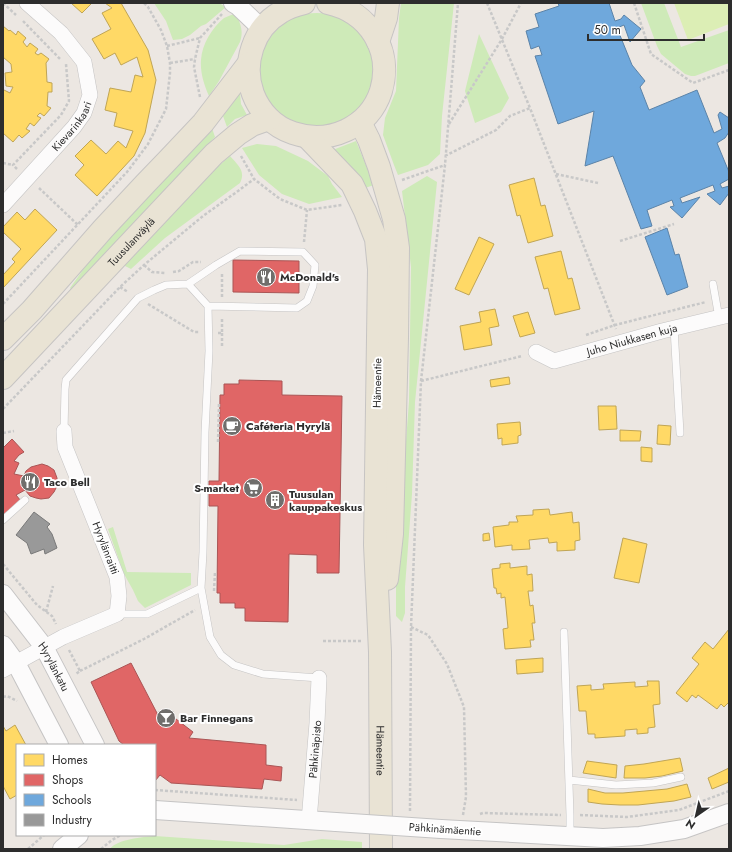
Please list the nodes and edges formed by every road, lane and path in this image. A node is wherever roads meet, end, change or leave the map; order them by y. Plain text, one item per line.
1 (26, 3) edge
2 (144, 3) edge
3 (304, 3) edge
4 (329, 3) edge
5 (388, 3) edge
6 (458, 3) edge
7 (487, 3) edge
8 (521, 3) edge
9 (634, 3) edge
10 (3, 4) edge
11 (228, 8) edge
12 (262, 29) junction
13 (200, 38) junction
14 (502, 39) junction
15 (378, 42) junction
16 (167, 46) junction
17 (194, 59) junction
18 (170, 63) junction
19 (248, 63) junction
20 (729, 70) edge
21 (200, 97) dead end
22 (530, 108) junction
23 (269, 119) junction
24 (360, 122) junction
25 (449, 125) junction
26 (307, 137) junction
27 (241, 156) dead end
28 (445, 156) junction
29 (3, 163) edge
30 (445, 164) junction
31 (12, 165) junction
32 (556, 174) junction
33 (28, 178) junction
34 (254, 179) junction
35 (402, 180) dead end
36 (598, 183) dead end
37 (3, 205) edge
38 (342, 205) dead end
39 (307, 210) junction
40 (674, 224) dead end
41 (620, 241) dead end
42 (303, 252) junction
43 (216, 264) junction
44 (144, 265) junction
45 (188, 284) junction
46 (713, 284) dead end
47 (120, 287) junction
48 (138, 298) junction
49 (3, 304) edge
50 (208, 306) junction
51 (724, 316) edge
52 (674, 328) junction
53 (208, 333) junction
54 (222, 333) dead end
55 (3, 339) edge
56 (620, 343) junction
57 (221, 351) dead end
58 (536, 352) dead end
59 (3, 378) edge
60 (219, 397) dead end
61 (3, 409) edge
62 (14, 431) dead end
63 (64, 431) joint
64 (3, 433) edge
65 (680, 433) dead end
66 (218, 444) dead end
67 (25, 500) dead end
68 (3, 520) edge
69 (53, 586) dead end
70 (201, 588) junction
71 (3, 594) edge
72 (46, 612) dead end
73 (117, 614) junction
74 (411, 627) junction
75 (564, 632) dead end
76 (323, 641) dead end
77 (3, 645) edge
78 (372, 646) junction
79 (44, 647) junction
80 (10, 666) edge
81 (319, 678) joint
82 (58, 744) edge
83 (94, 744) edge
84 (681, 777) dead end
85 (569, 780) junction
86 (156, 790) edge
87 (729, 791) edge
88 (311, 801) junction
89 (157, 810) edge
90 (729, 813) edge
91 (476, 815) dead end
92 (570, 815) junction
93 (469, 816) dead end
94 (410, 817) dead end
95 (309, 821) junction
96 (43, 836) edge
97 (78, 836) edge
98 (119, 836) edge
99 (570, 836) junction
100 (28, 849) edge
101 (62, 849) edge
102 (101, 849) edge
103 (381, 849) edge

1 - 33 street, Kievarinkaari
2 - 16 path
3 - 12 main road
4 - 15 main road
5 - 15 main road
6 - 25 path
7 - 14 path
8 - 14 path
9 - 20 path
10 - 31 path
11 - 12 street
11 - 13 path
12 - 19 main road
13 - 16 path
13 - 17 path
14 - 22 path
14 - 25 path
15 - 24 main road
16 - 18 path
17 - 18 path
17 - 21 path
18 - 49 path
19 - 23 main road
19 - 55 main road
22 - 28 path
22 - 32 path
23 - 26 main road
23 - 59 main road, Tuusulanväylä
24 - 26 main road
24 - 78 main road, Hämeentie
25 - 28 path
26 - 78 main road, Hämeentie
27 - 34 path
28 - 30 path
29 - 31 path
30 - 35 path
30 - 74 path
31 - 33 path
32 - 36 path
32 - 56 path
33 - 37 street, Kievarinkaari
34 - 39 path
34 - 44 path
38 - 39 path
39 - 42 path
40 - 41 path
42 - 43 lane
42 - 50 lane
43 - 44 path
43 - 45 lane
44 - 47 path
45 - 48 lane
45 - 50 lane
46 - 51 lane
47 - 48 path
47 - 61 path
48 - 53 path
48 - 63 lane
50 - 53 lane
51 - 52 street, Juho Niukkasen kuja
52 - 56 street, Juho Niukkasen kuja
52 - 65 lane
53 - 70 lane
54 - 57 path
56 - 58 street, Juho Niukkasen kuja
60 - 66 path
62 - 64 path
63 - 73 street, Hyrylänraitti
67 - 68 lane
69 - 72 path
70 - 73 lane
70 - 81 lane
71 - 79 street, Hyrylänkatu
73 - 79 street
74 - 93 path
74 - 94 path
75 - 85 lane
76 - 78 path
77 - 80 street
78 - 103 main road, Hämeentie
79 - 80 street
79 - 83 street, Hyrylänkatu
80 - 82 street
81 - 88 street, Pähkinäpisto
84 - 85 lane
85 - 92 lane
86 - 88 path
87 - 92 path
88 - 95 street, Pähkinäpisto
89 - 95 street, Pähkinämäentie
90 - 99 street, Pähkinämäentie
91 - 92 path
92 - 99 lane
95 - 99 street, Pähkinämäentie, bridge
96 - 100 path
97 - 101 street
98 - 102 path

